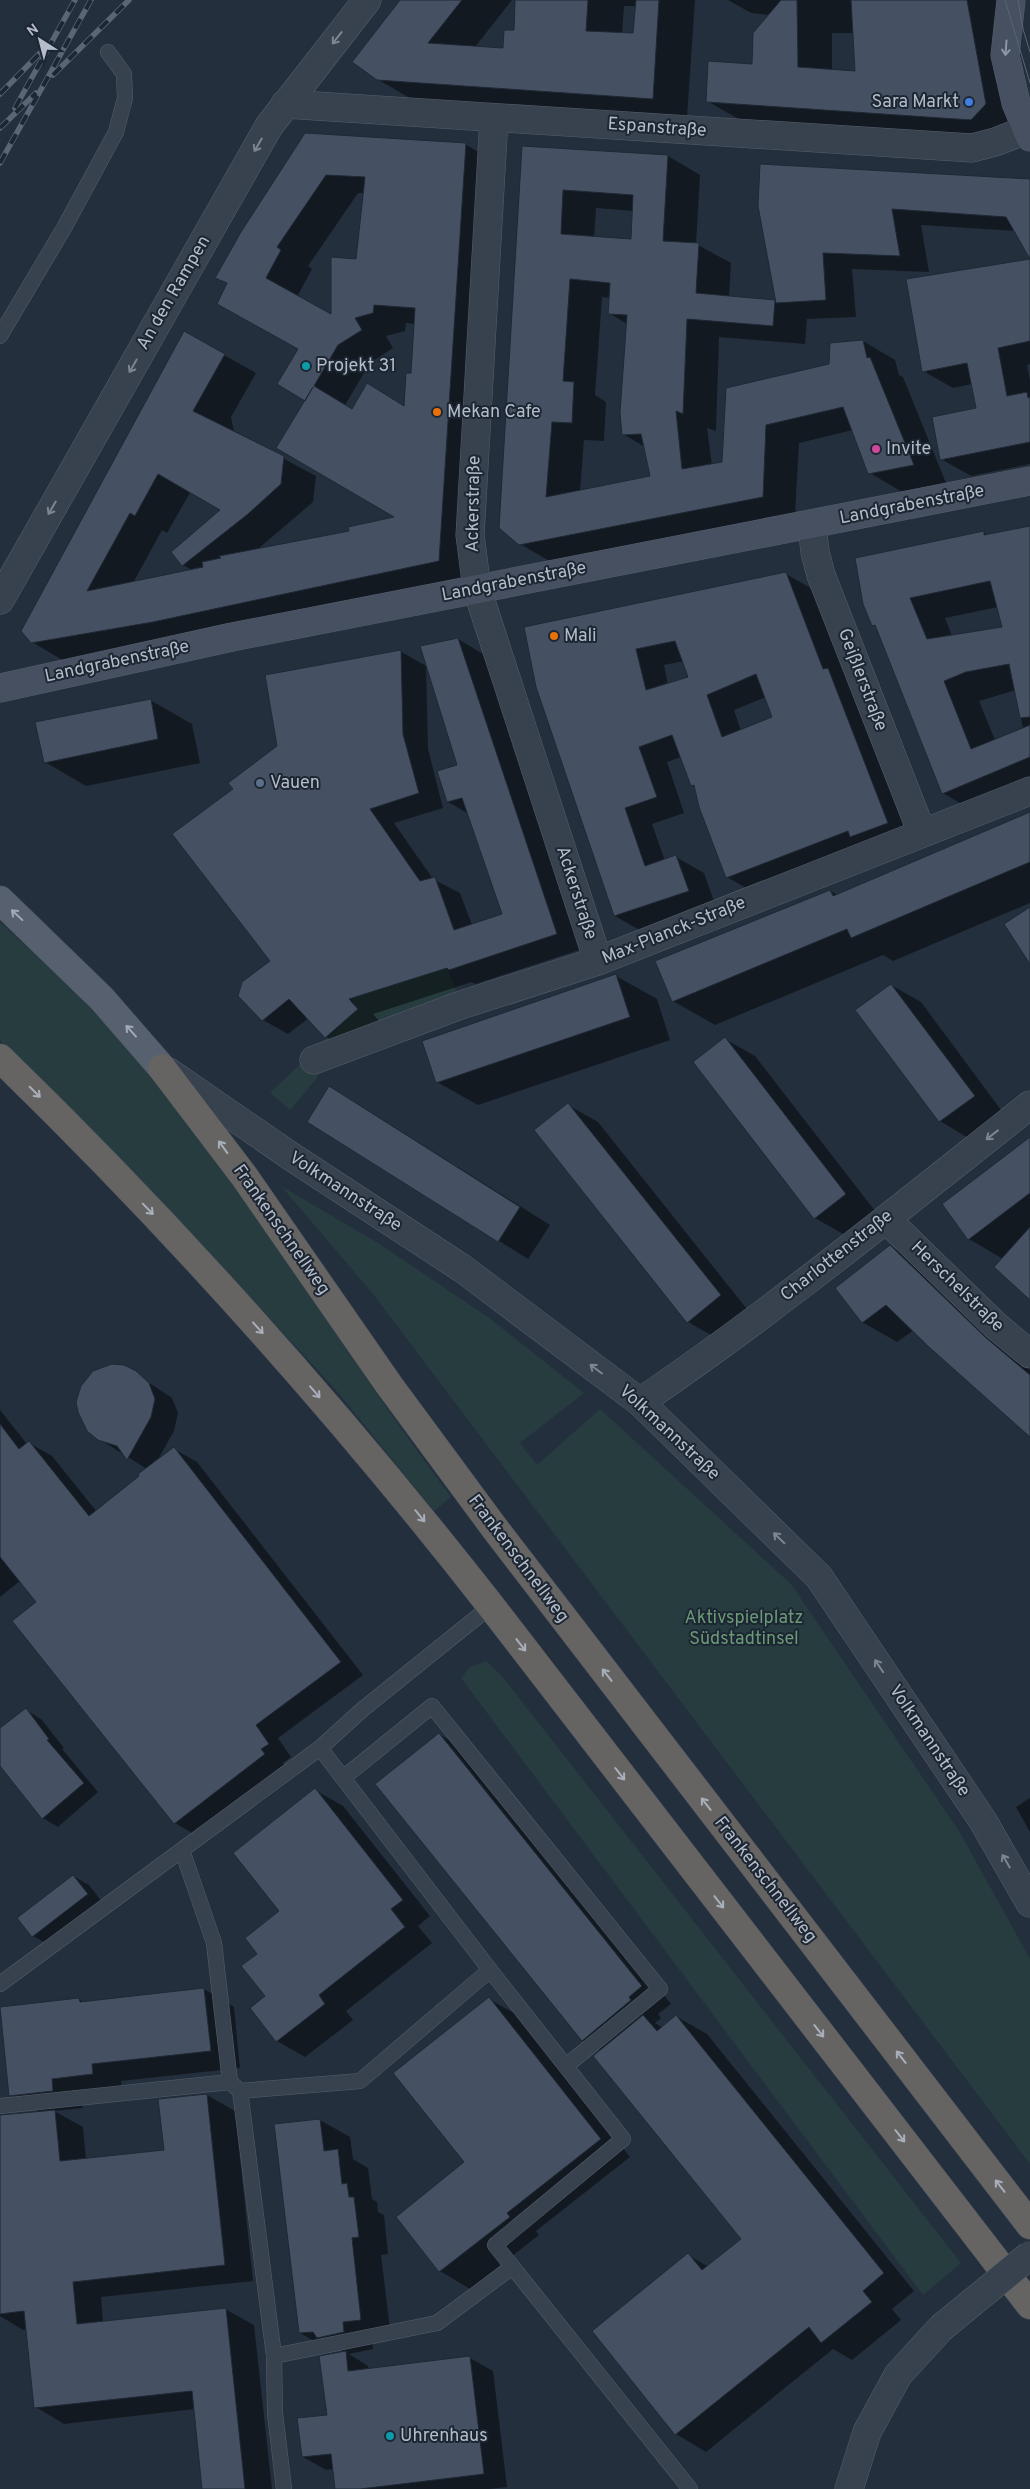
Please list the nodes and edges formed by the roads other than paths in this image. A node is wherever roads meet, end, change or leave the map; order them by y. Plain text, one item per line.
1 (367, 0) edge
2 (1012, 0) edge
3 (1030, 24) edge
4 (108, 52) dead end
5 (285, 104) junction
6 (494, 118) junction
7 (1028, 134) edge
8 (0, 336) edge
9 (1030, 481) edge
10 (812, 525) junction
11 (477, 589) junction
12 (0, 600) edge
13 (0, 688) edge
14 (1030, 791) edge
15 (922, 833) junction
16 (0, 900) edge
17 (598, 962) junction
18 (0, 1058) edge
19 (314, 1060) dead end
20 (162, 1068) junction
21 (1030, 1105) edge
22 (886, 1219) junction
23 (1030, 1354) edge
24 (640, 1402) junction
25 (491, 1606) junction
26 (320, 1748) junction
27 (343, 1778) junction
28 (182, 1850) junction
29 (1030, 1903) edge
30 (490, 1970) junction
31 (0, 1984) edge
32 (566, 2066) junction
33 (235, 2087) junction
34 (0, 2106) edge
35 (1030, 2224) edge
36 (1030, 2255) edge
37 (511, 2268) junction
38 (1030, 2305) edge
39 (274, 2356) junction
40 (284, 2489) edge
41 (690, 2489) edge
42 (849, 2489) edge

1 -> 5 street, An den Rampen
2 - 3 main road
2 -> 7 main road
4 - 8 lane
5 - 6 street, Espanstraße
5 -> 12 street, An den Rampen
6 - 7 street, Espanstraße
6 - 11 street, Ackerstraße
9 - 10 main road, Landgrabenstraße
10 - 11 main road, Landgrabenstraße
10 - 15 street, Geißlerstraße
11 - 13 main road, Landgrabenstraße
11 - 17 street, Ackerstraße
14 - 15 street, Max-Planck-Straße
15 - 17 street, Max-Planck-Straße
20 -> 16 main road, Frankenschnellweg
17 - 19 street, Max-Planck-Straße
18 -> 25 highway
24 -> 20 street, Volkmannstraße
35 -> 20 highway, Frankenschnellweg
21 -> 22 street, Charlottenstraße
22 - 23 street, Herschelstraße
22 - 24 street, Charlottenstraße
29 -> 24 street, Volkmannstraße
25 - 26 lane
25 -> 38 highway
26 - 27 lane
26 - 28 lane
27 - 30 lane
27 - 32 lane
28 - 31 lane
28 - 33 lane
30 - 32 lane
30 - 33 lane
32 - 37 lane
33 - 34 lane
33 - 39 lane
36 - 42 street, bridge
37 - 39 lane
37 - 41 lane
39 - 40 lane

